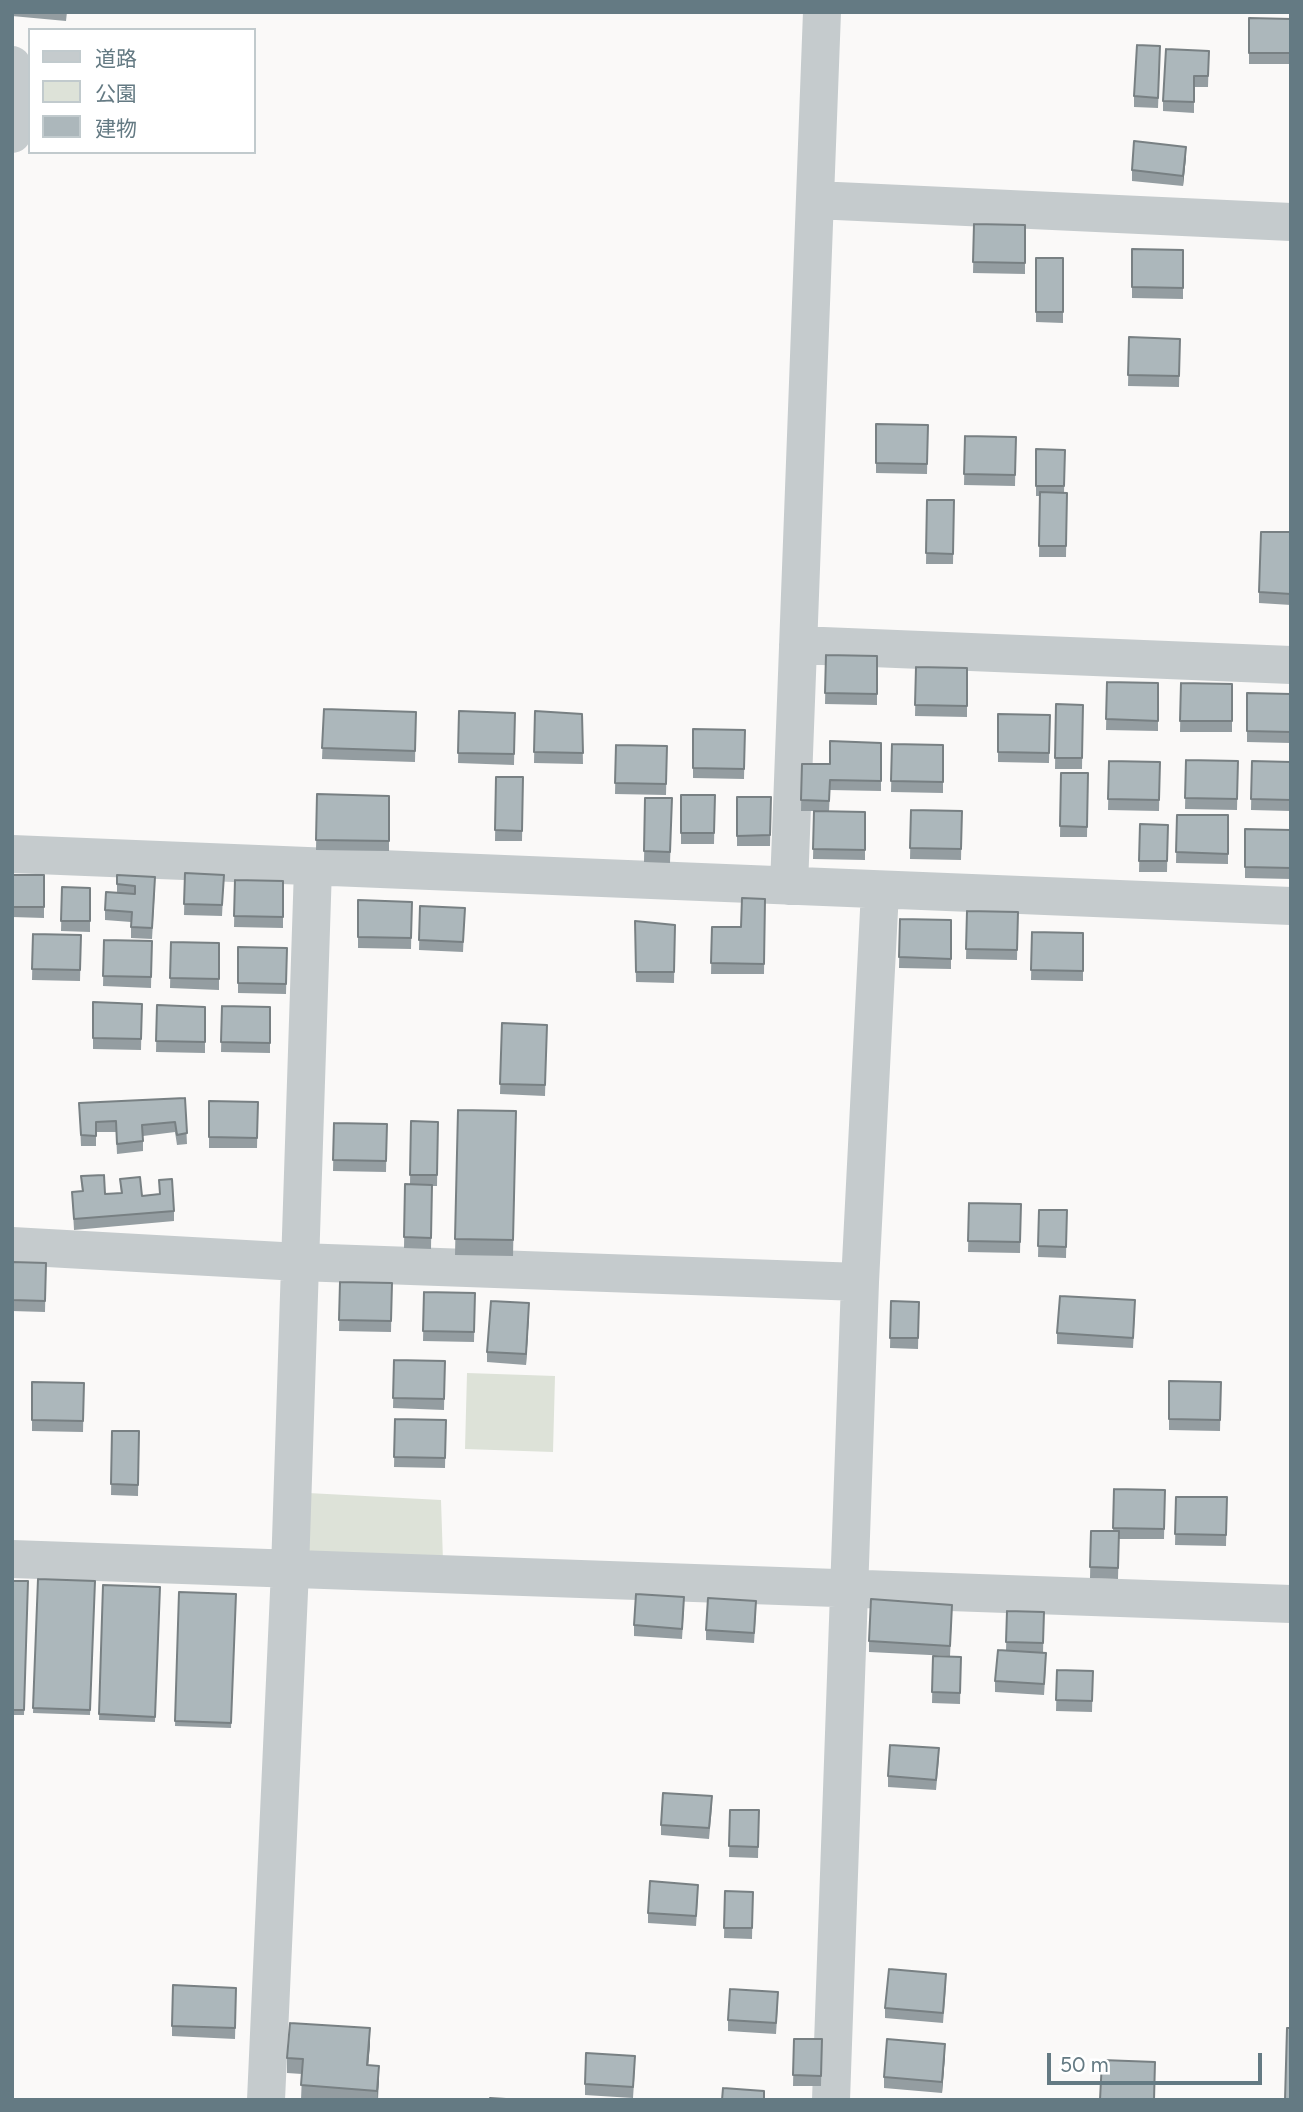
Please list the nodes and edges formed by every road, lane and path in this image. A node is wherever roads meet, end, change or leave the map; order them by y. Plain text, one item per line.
1 (822, 12) edge
2 (12, 65) edge
3 (12, 134) edge
4 (815, 200) junction
5 (1291, 222) edge
6 (798, 645) junction
7 (1291, 665) edge
8 (12, 854) edge
9 (313, 868) junction
10 (789, 886) junction
11 (880, 891) junction
12 (1291, 906) edge
13 (12, 1246) edge
14 (299, 1262) junction
15 (860, 1282) junction
16 (12, 1559) edge
17 (290, 1570) junction
18 (850, 1589) junction
19 (1291, 1604) edge
20 (266, 2100) edge
21 (831, 2100) edge

1 - 4 street
2 - 3 street
4 - 5 street
4 - 6 street
6 - 7 street
6 - 10 street
8 - 9 street
9 - 10 street
9 - 14 street
10 - 11 street
11 - 12 street
11 - 15 street
13 - 14 street
14 - 15 street
14 - 17 street
15 - 18 street
16 - 17 street
17 - 18 street
17 - 20 street
18 - 19 street
18 - 21 street

